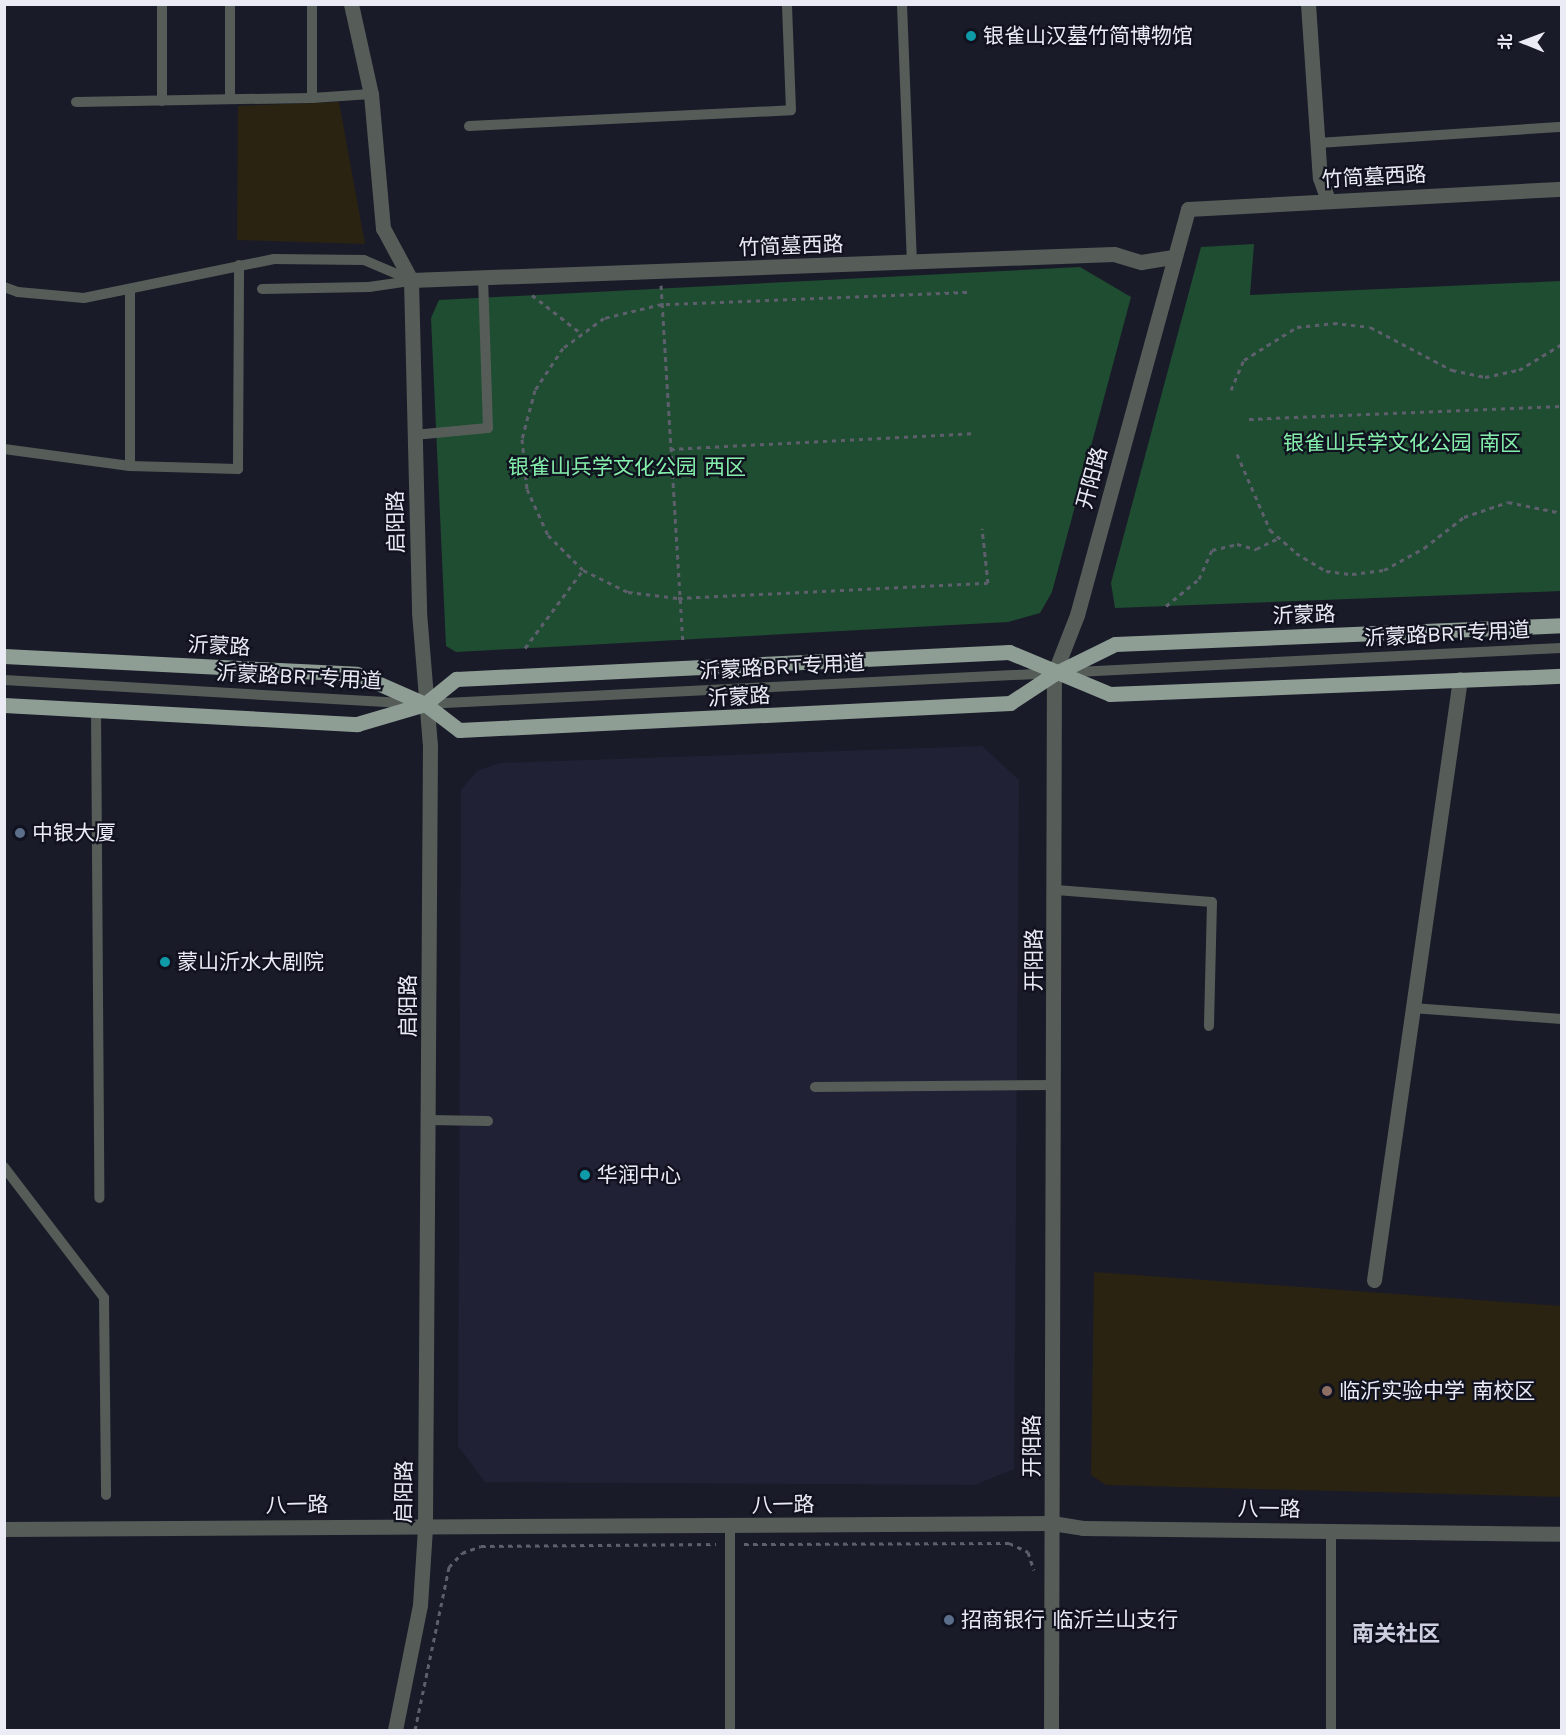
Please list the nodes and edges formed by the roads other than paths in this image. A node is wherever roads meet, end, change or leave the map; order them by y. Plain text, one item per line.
1 (162, 4) edge
2 (230, 4) edge
3 (312, 4) edge
4 (351, 4) edge
5 (787, 4) edge
6 (902, 4) edge
7 (1308, 4) edge
8 (371, 94) junction
9 (312, 98) junction
10 (230, 99) junction
11 (162, 101) junction
12 (76, 102) dead end
13 (469, 126) dead end
14 (1562, 127) edge
15 (1318, 143) junction
16 (1562, 189) edge
17 (1328, 200) junction
18 (1188, 209) joint
19 (1172, 257) junction
20 (912, 263) junction
21 (239, 265) junction
22 (483, 278) junction
23 (411, 280) junction
24 (4, 287) edge
25 (262, 289) dead end
26 (130, 291) junction
27 (414, 435) junction
28 (4, 449) edge
29 (130, 466) junction
30 (1562, 625) edge
31 (1562, 648) edge
32 (4, 657) edge
33 (1054, 674) junction
34 (1562, 676) edge
35 (1460, 679) junction
36 (4, 680) edge
37 (425, 704) junction
38 (4, 705) edge
39 (96, 708) junction
40 (1056, 890) junction
41 (1412, 1008) junction
42 (1562, 1019) edge
43 (1209, 1026) dead end
44 (1054, 1085) junction
45 (815, 1087) dead end
46 (428, 1120) junction
47 (488, 1121) dead end
48 (4, 1167) edge
49 (99, 1198) dead end
50 (1374, 1280) dead end
51 (106, 1495) dead end
52 (1052, 1523) junction
53 (730, 1526) junction
54 (424, 1528) junction
55 (4, 1529) edge
56 (1331, 1531) junction
57 (1562, 1534) edge
58 (395, 1731) edge
59 (730, 1731) edge
60 (1051, 1731) edge
61 (1331, 1731) edge

1 - 11 lane
2 - 10 lane
3 - 9 lane
4 - 8 street
5 - 13 lane
6 - 20 lane
7 - 15 street
8 - 9 lane
8 - 23 street
9 - 10 lane
10 - 11 lane
11 - 12 lane
14 - 15 lane
15 - 17 street
16 - 17 street, 竹简墓西路
17 - 18 street, 竹简墓西路
18 - 19 street, 开阳路
19 - 20 street, 竹简墓西路
19 - 33 street, 开阳路
20 - 22 street, 竹简墓西路
21 - 23 lane
21 - 26 lane
21 - 29 lane
22 - 23 street, 竹简墓西路
22 - 27 lane
23 - 25 lane
23 - 27 street, 启阳路
24 - 26 lane
26 - 29 lane
27 - 37 street, 启阳路
28 - 29 lane
30 - 33 main road, 沂蒙路
31 - 33 lane, 沂蒙路BRT专用道
32 - 37 main road, 沂蒙路
33 - 35 main road, 沂蒙路
33 - 37 lane, 沂蒙路BRT专用道
33 - 37 main road, 沂蒙路
33 - 37 main road, 沂蒙路
33 - 40 street, 开阳路
34 - 35 main road, 沂蒙路
35 - 41 street
36 - 37 lane, 沂蒙路BRT专用道
37 - 39 main road, 沂蒙路
37 - 46 street, 启阳路
38 - 39 main road, 沂蒙路
39 - 49 lane
40 - 43 lane
40 - 44 street, 开阳路
41 - 42 lane
41 - 50 street
44 - 45 lane
44 - 52 street, 开阳路
46 - 47 lane
46 - 54 street, 启阳路
48 - 51 lane
52 - 53 street, 八一路
52 - 56 street, 八一路
52 - 60 street, 开阳路
53 - 54 street, 八一路
53 - 59 lane
54 - 55 street, 八一路
54 - 58 street, 启阳路
56 - 57 street, 八一路
56 - 61 lane

